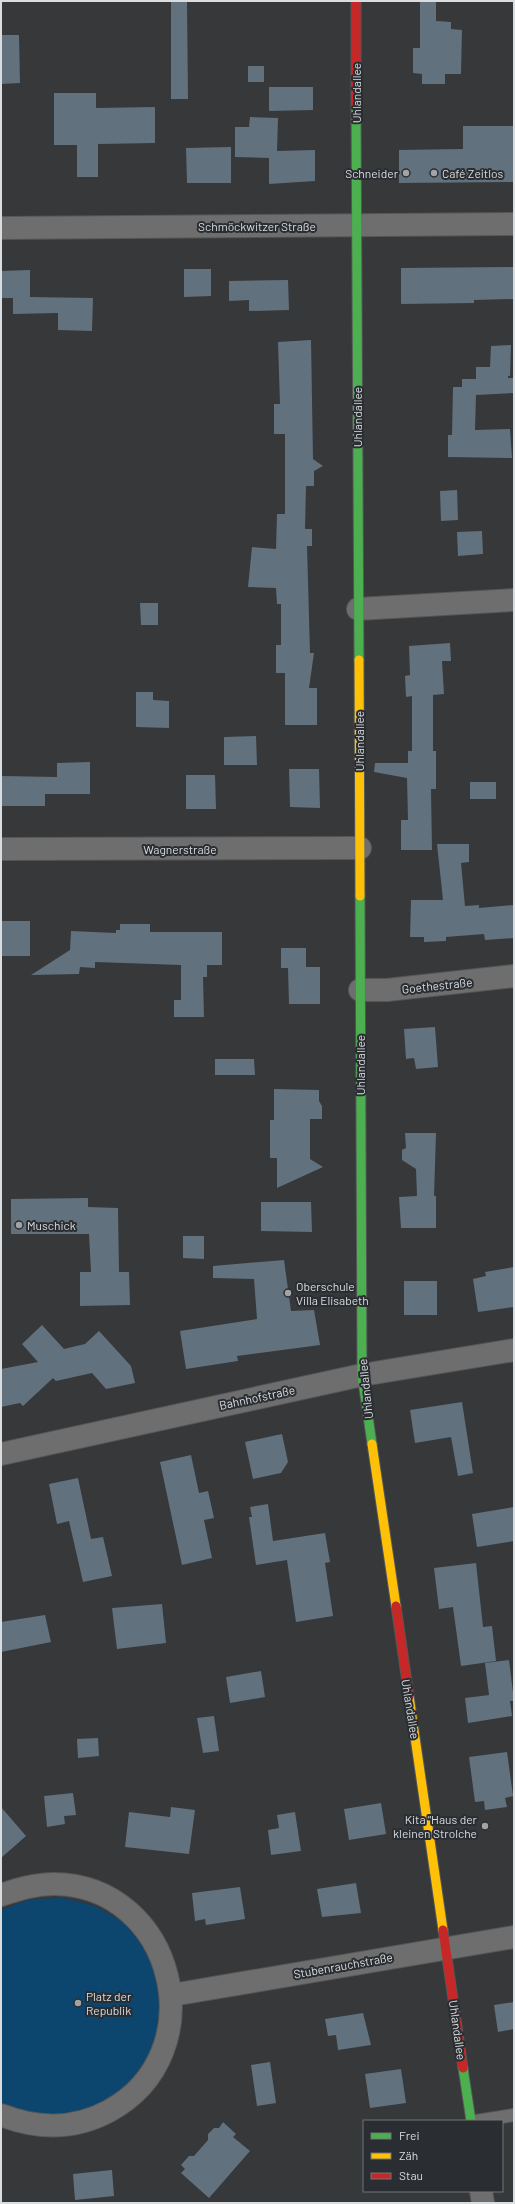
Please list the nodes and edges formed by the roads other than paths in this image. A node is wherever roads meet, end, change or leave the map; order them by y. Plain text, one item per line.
1 (356, 1) edge
2 (514, 224) edge
3 (356, 225) junction
4 (1, 228) edge
5 (514, 600) edge
6 (358, 609) junction
7 (360, 848) junction
8 (1, 849) edge
9 (514, 976) edge
10 (360, 990) junction
11 (514, 1350) edge
12 (362, 1375) junction
13 (1, 1454) edge
14 (1, 1895) edge
15 (514, 1937) edge
16 (446, 1948) junction
17 (172, 1995) junction
18 (1, 2115) edge
19 (514, 2115) edge
20 (471, 2120) edge
21 (482, 2120) edge
22 (481, 2192) edge
23 (483, 2203) edge

1 - 3 street, Uhlandallee
2 - 3 street, Schmöckwitzer Straße
3 - 4 street, Schmöckwitzer Straße
3 - 6 street, Uhlandallee
5 - 6 street
6 - 7 street, Uhlandallee
7 - 8 street, Wagnerstraße
7 - 10 street, Uhlandallee
9 - 10 street, Goethestraße
10 - 12 street, Uhlandallee
11 - 12 street, Bahnhofstraße
12 - 13 street, Bahnhofstraße
12 - 16 street, Uhlandallee
14 - 17 street
15 - 16 street, Stubenrauchstraße
16 - 17 street, Stubenrauchstraße
16 - 20 street, Uhlandallee
17 - 18 street
19 - 21 lane
22 - 23 street

